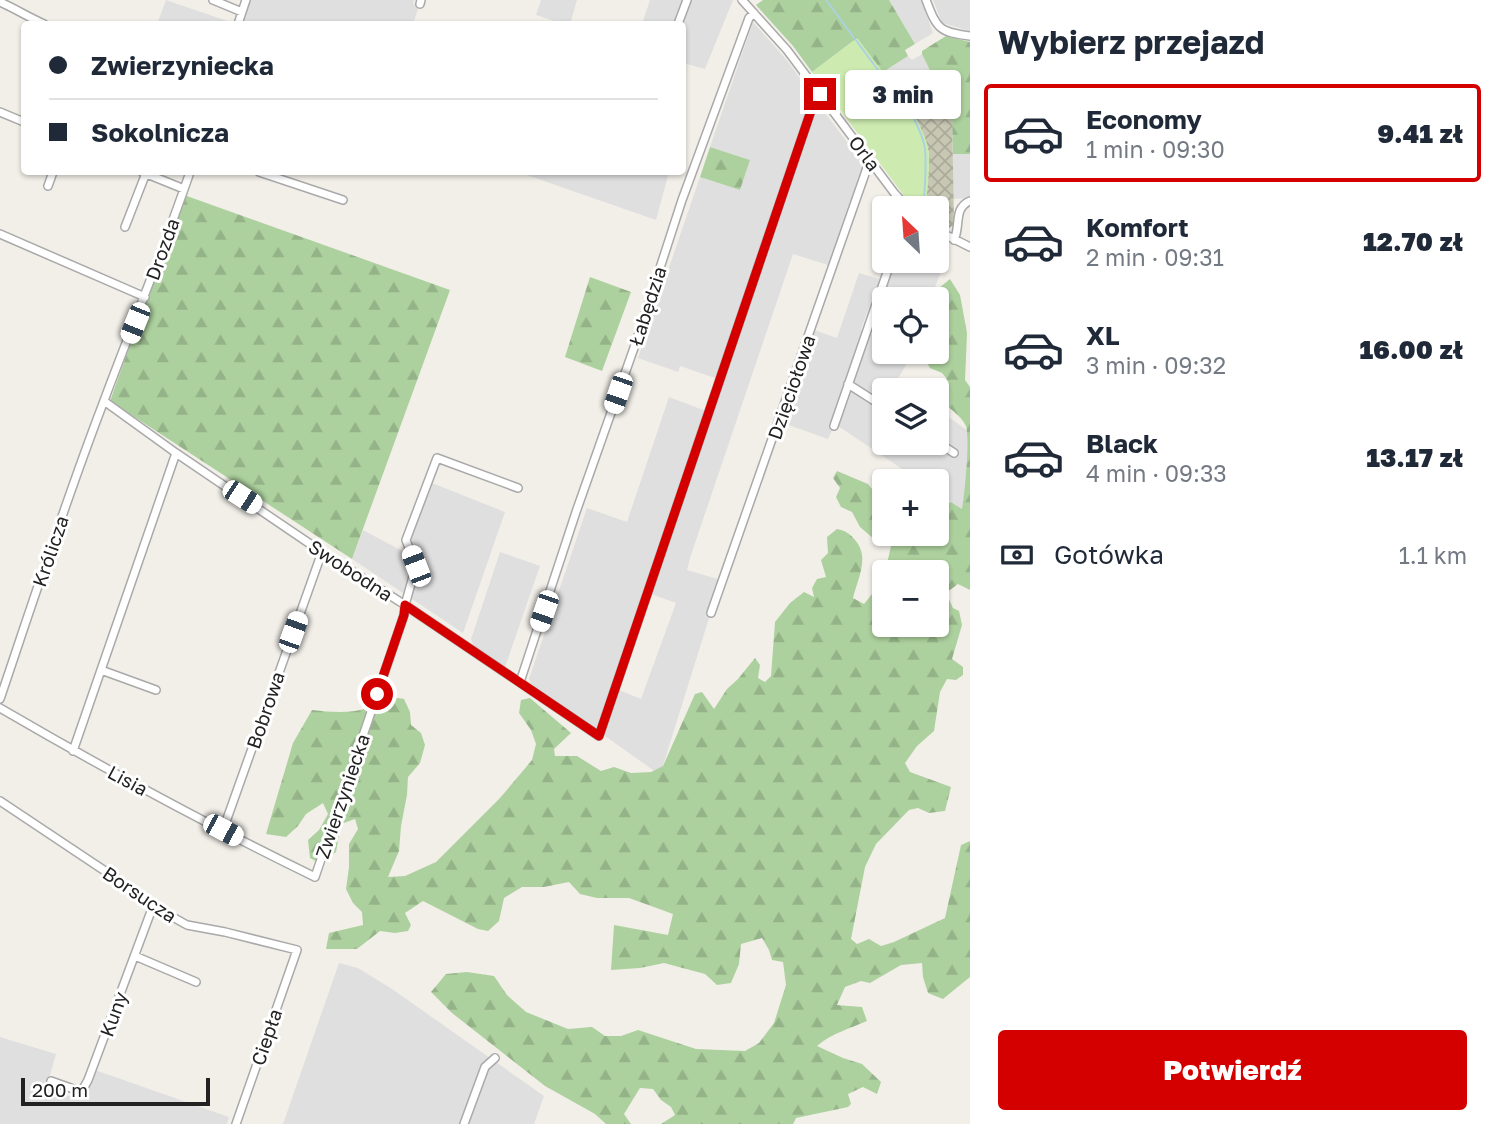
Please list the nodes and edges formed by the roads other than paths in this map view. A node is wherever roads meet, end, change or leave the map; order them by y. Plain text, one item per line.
1 (213, 0) edge
2 (246, 0) edge
3 (687, 0) edge
4 (742, 0) edge
5 (926, 0) edge
6 (0, 2) edge
7 (242, 12) junction
8 (754, 13) junction
9 (37, 21) edge
10 (239, 21) edge
11 (679, 21) edge
12 (970, 36) edge
13 (820, 94) junction
14 (0, 112) edge
15 (21, 121) edge
16 (872, 163) junction
17 (52, 175) edge
18 (143, 175) edge
19 (151, 175) edge
20 (189, 175) edge
21 (268, 175) edge
22 (48, 186) dead end
23 (184, 189) junction
24 (898, 196) edge
25 (343, 200) dead end
26 (970, 201) edge
27 (125, 227) dead end
28 (0, 234) edge
29 (949, 237) edge
30 (954, 240) junction
31 (970, 247) edge
32 (887, 273) edge
33 (145, 297) junction
34 (848, 384) junction
35 (872, 399) edge
36 (103, 402) junction
37 (834, 426) dead end
38 (949, 450) edge
39 (176, 453) junction
40 (954, 453) dead end
41 (518, 488) dead end
42 (322, 552) junction
43 (405, 605) junction
44 (712, 613) dead end
45 (101, 670) junction
46 (520, 682) junction
47 (156, 690) dead end
48 (0, 699) edge
49 (0, 708) edge
50 (73, 751) junction
51 (0, 801) edge
52 (223, 830) junction
53 (258, 849) joint
54 (153, 906) junction
55 (297, 950) joint
56 (135, 956) junction
57 (196, 982) dead end
58 (495, 1058) dead end
59 (51, 1081) dead end
60 (236, 1124) edge
61 (464, 1124) edge

1 - 7 street
2 - 7 street
3 - 11 street
4 - 8 street, Orla
5 - 12 street
6 - 9 street
7 - 10 street
8 - 13 street, Orla
8 - 46 street, Łabędzia
13 - 16 street, Orla
13 - 46 street, Swobodna
14 - 15 street
16 - 24 street, Orla
16 - 44 street, Dzięciołowa
17 - 22 street
18 - 27 street
19 - 23 street
20 - 23 street, Drozda
21 - 25 street
23 - 33 street, Drozda
26 - 30 street
28 - 33 street
29 - 30 street
30 - 31 street
32 - 34 street
33 - 36 street, Drozda
34 - 35 street
34 - 37 street
36 - 39 street, Swobodna
36 - 48 street, Królicza
38 - 40 street
39 - 42 street, Swobodna
39 - 45 street
41 - 43 street, Zwierzyniecka
42 - 43 street, Swobodna
42 - 52 street, Bobrowa
43 - 46 street, Swobodna
43 - 53 street, Zwierzyniecka
45 - 47 street
45 - 50 street
49 - 50 street, Lisia
50 - 52 street, Lisia
51 - 54 street, Borsucza
52 - 53 street, Lisia
54 - 55 street, Borsucza
54 - 56 street, Kuny
55 - 60 street, Ciepła
56 - 57 street
56 - 59 street, Kuny
58 - 61 street

